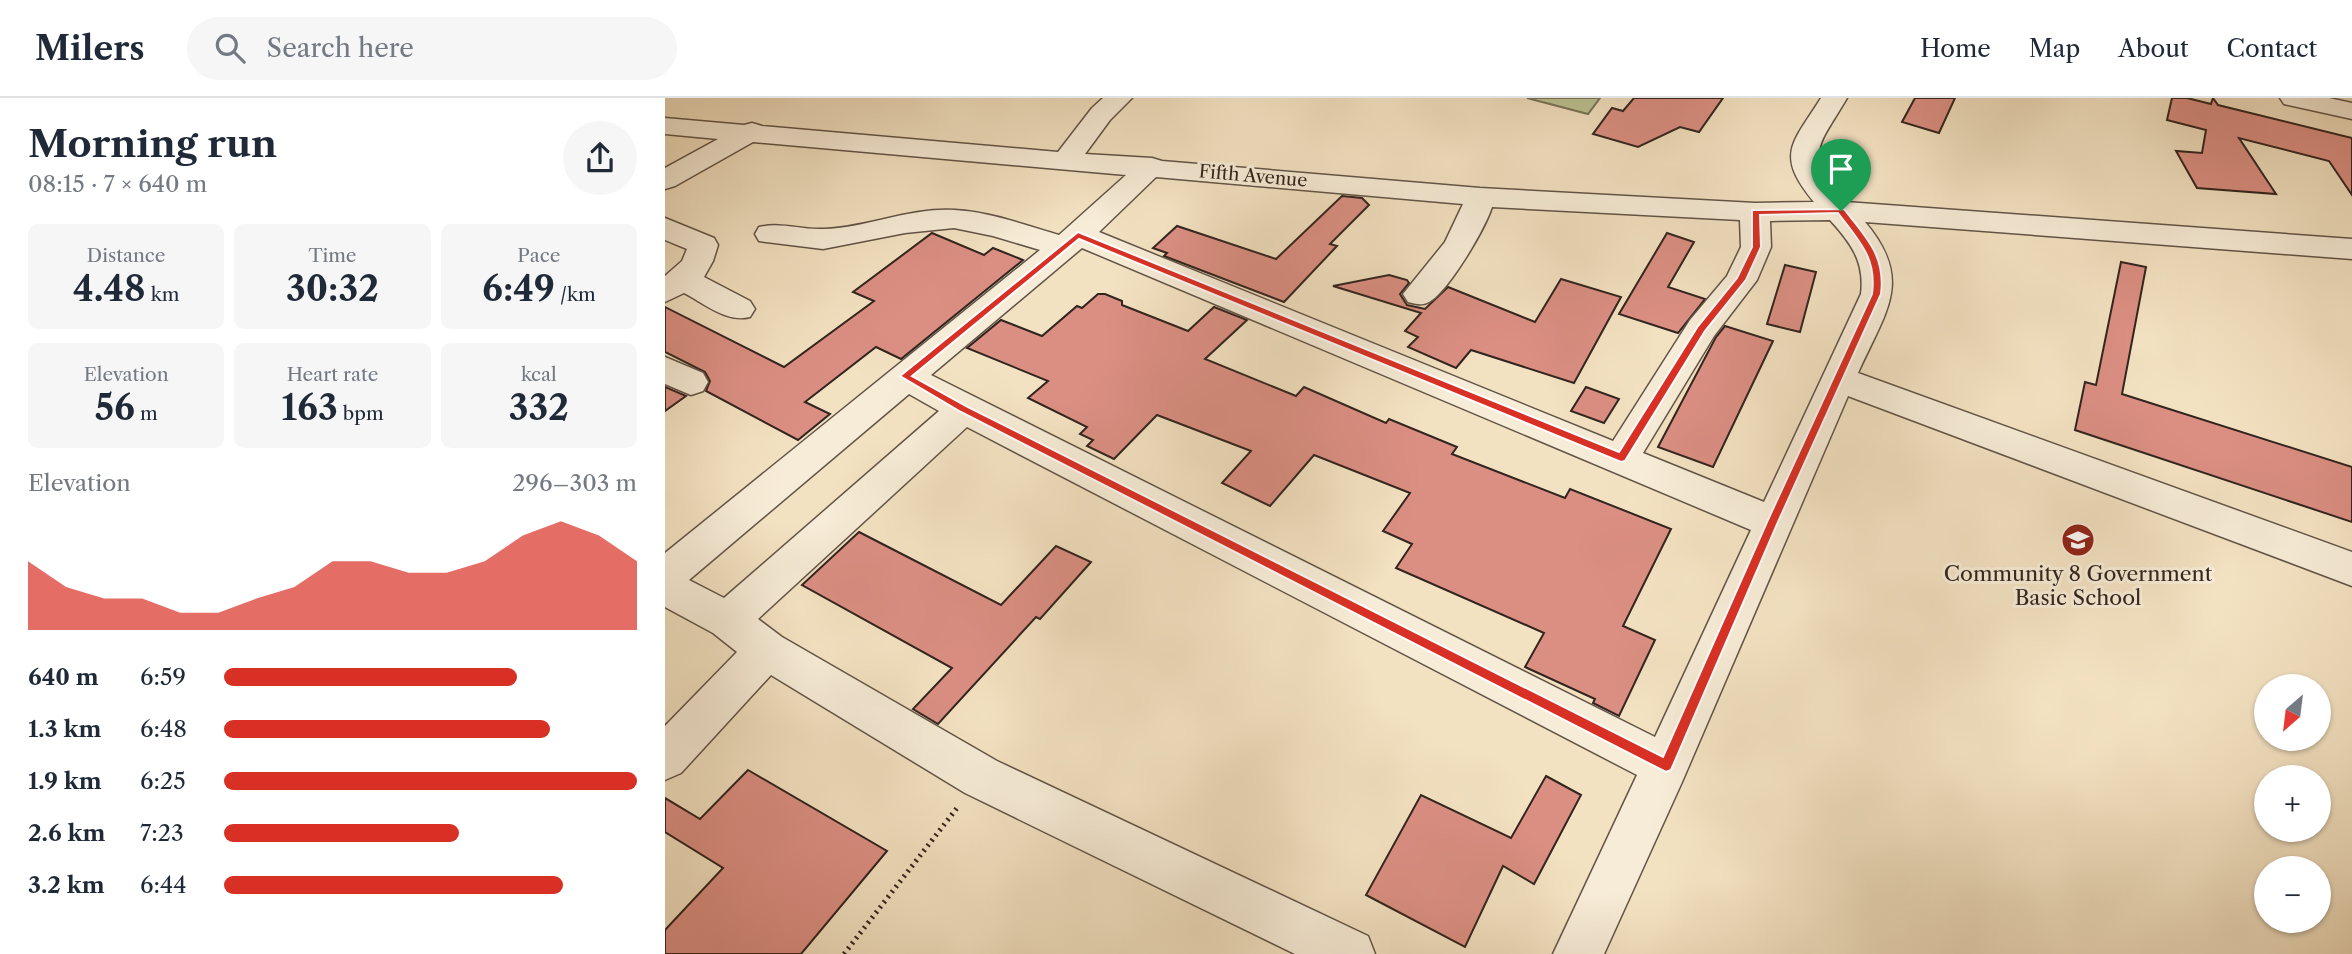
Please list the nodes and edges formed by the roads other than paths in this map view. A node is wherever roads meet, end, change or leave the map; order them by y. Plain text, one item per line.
1 (1834, 98) edge
2 (2293, 98) edge
3 (1110, 99) edge
4 (2352, 111) edge
5 (665, 126) edge
6 (752, 131) junction
7 (1067, 159) junction
8 (1152, 166) junction
9 (665, 180) edge
10 (1480, 197) junction
11 (1841, 211) junction
12 (1755, 212) junction
13 (665, 228) edge
14 (770, 234) dead end
15 (1071, 241) junction
16 (2352, 249) edge
17 (674, 285) edge
18 (1419, 294) dead end
19 (739, 309) dead end
20 (905, 376) junction
21 (1838, 379) junction
22 (964, 409) junction
23 (1621, 458) junction
24 (1773, 522) junction
25 (2352, 569) edge
26 (665, 576) edge
27 (665, 587) edge
28 (728, 620) junction
29 (767, 650) junction
30 (665, 758) edge
31 (1666, 766) junction
32 (1350, 954) edge
33 (1578, 954) edge

1 - 11 street
2 - 4 street
3 - 7 street
5 - 6 street, Fifth Avenue
6 - 7 street, Fifth Avenue
6 - 9 street
7 - 8 street, Fifth Avenue
8 - 10 street, Fifth Avenue
8 - 15 street
10 - 12 street, Fifth Avenue
10 - 18 street
11 - 12 street, Fifth Avenue
11 - 16 street, Fifth Avenue
11 - 21 street
12 - 23 street
13 - 17 street
14 - 15 street
15 - 20 street
15 - 23 street
17 - 19 street
20 - 22 street
20 - 26 street
21 - 24 street
21 - 25 street
22 - 28 street
22 - 31 street
23 - 24 street
24 - 31 street
27 - 28 street
28 - 29 street
29 - 30 street
29 - 32 street
31 - 33 street

